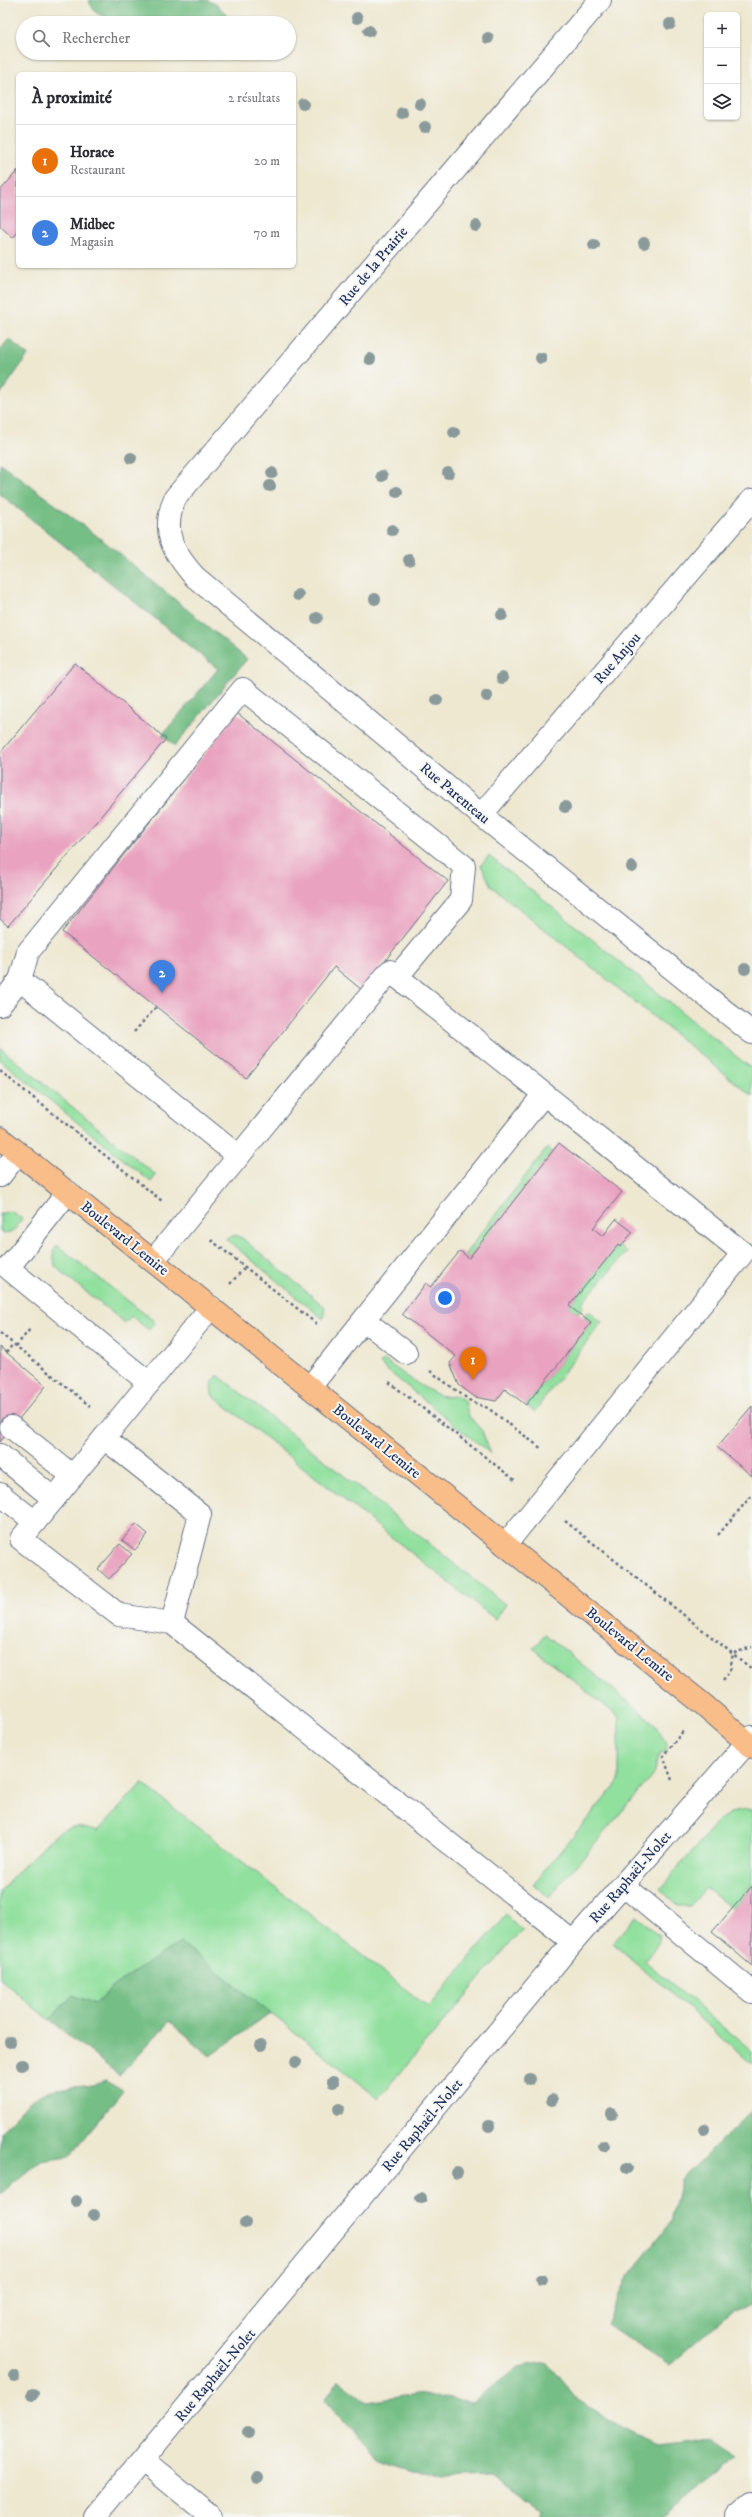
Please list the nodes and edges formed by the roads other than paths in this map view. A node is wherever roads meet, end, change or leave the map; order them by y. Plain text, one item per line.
1 (600, 0) edge
2 (752, 500) edge
3 (171, 542) joint
4 (481, 815) junction
5 (397, 977) junction
6 (20, 980) junction
7 (0, 1005) edge
8 (752, 1033) edge
9 (544, 1094) junction
10 (0, 1138) edge
11 (18, 1153) junction
12 (238, 1156) junction
13 (0, 1176) edge
14 (68, 1192) junction
15 (153, 1261) junction
16 (4, 1269) edge
17 (211, 1307) junction
18 (364, 1320) junction
19 (406, 1353) road end
20 (149, 1383) junction
21 (310, 1387) junction
22 (11, 1428) dead end
23 (109, 1432) junction
24 (0, 1455) edge
25 (73, 1476) junction
26 (0, 1494) edge
27 (54, 1499) junction
28 (35, 1522) junction
29 (506, 1544) junction
30 (172, 1623) junction
31 (750, 1742) edge
32 (623, 1885) junction
33 (573, 1942) junction
34 (752, 1992) edge
35 (143, 2461) junction
36 (752, 2503) edge
37 (95, 2517) edge
38 (212, 2517) edge
39 (736, 2517) edge

1 - 3 street, Rue de la Prairie
2 - 4 street, Rue Anjou
3 - 4 street, Rue Parenteau
4 - 8 street, Rue Parenteau
5 - 6 street
5 - 9 street
5 - 12 street
6 - 7 street
6 - 12 street
9 - 18 street
9 - 29 street
10 - 11 main road, Boulevard Lemire
11 - 13 street
11 - 14 main road, Boulevard Lemire
12 - 15 street
14 - 15 main road, Boulevard Lemire
14 - 16 street
15 - 17 main road, Boulevard Lemire
16 - 20 street
17 - 20 street
17 - 21 main road, Boulevard Lemire
18 - 19 street
18 - 21 street
20 - 23 street
21 - 29 main road, Boulevard Lemire
22 - 25 street
23 - 25 street
23 - 30 street
24 - 27 street
25 - 27 street
26 - 28 street
27 - 28 street
28 - 30 street
29 - 31 main road, Boulevard Lemire
30 - 33 street
31 - 32 street, Rue Raphaël-Nolet
32 - 33 street, Rue Raphaël-Nolet
32 - 34 street
33 - 35 street, Rue Raphaël-Nolet
35 - 37 street, Rue Raphaël-Nolet
35 - 38 street
36 - 39 street

